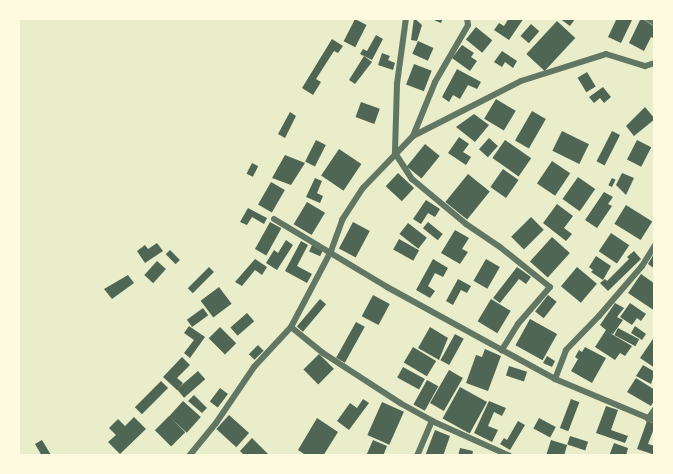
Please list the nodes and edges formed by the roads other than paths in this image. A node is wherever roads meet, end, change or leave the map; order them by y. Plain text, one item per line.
1 (406, 18) edge
2 (467, 18) edge
3 (647, 18) edge
4 (655, 23) edge
5 (655, 63) edge
6 (413, 136) junction
7 (395, 153) junction
8 (274, 219) dead end
9 (655, 245) edge
10 (331, 251) junction
11 (291, 327) junction
12 (502, 350) junction
13 (555, 379) junction
14 (655, 409) edge
15 (651, 420) edge
16 (432, 421) junction
17 (189, 456) edge
18 (417, 456) edge
19 (510, 456) edge

1 - 7 street
2 - 6 street
3 - 4 street
5 - 6 street
6 - 7 street
7 - 10 street
7 - 12 street
8 - 10 street
9 - 13 street
10 - 11 street
10 - 12 street
11 - 16 street
11 - 17 street
12 - 13 street
13 - 15 street
14 - 15 street
16 - 18 street
16 - 19 street

